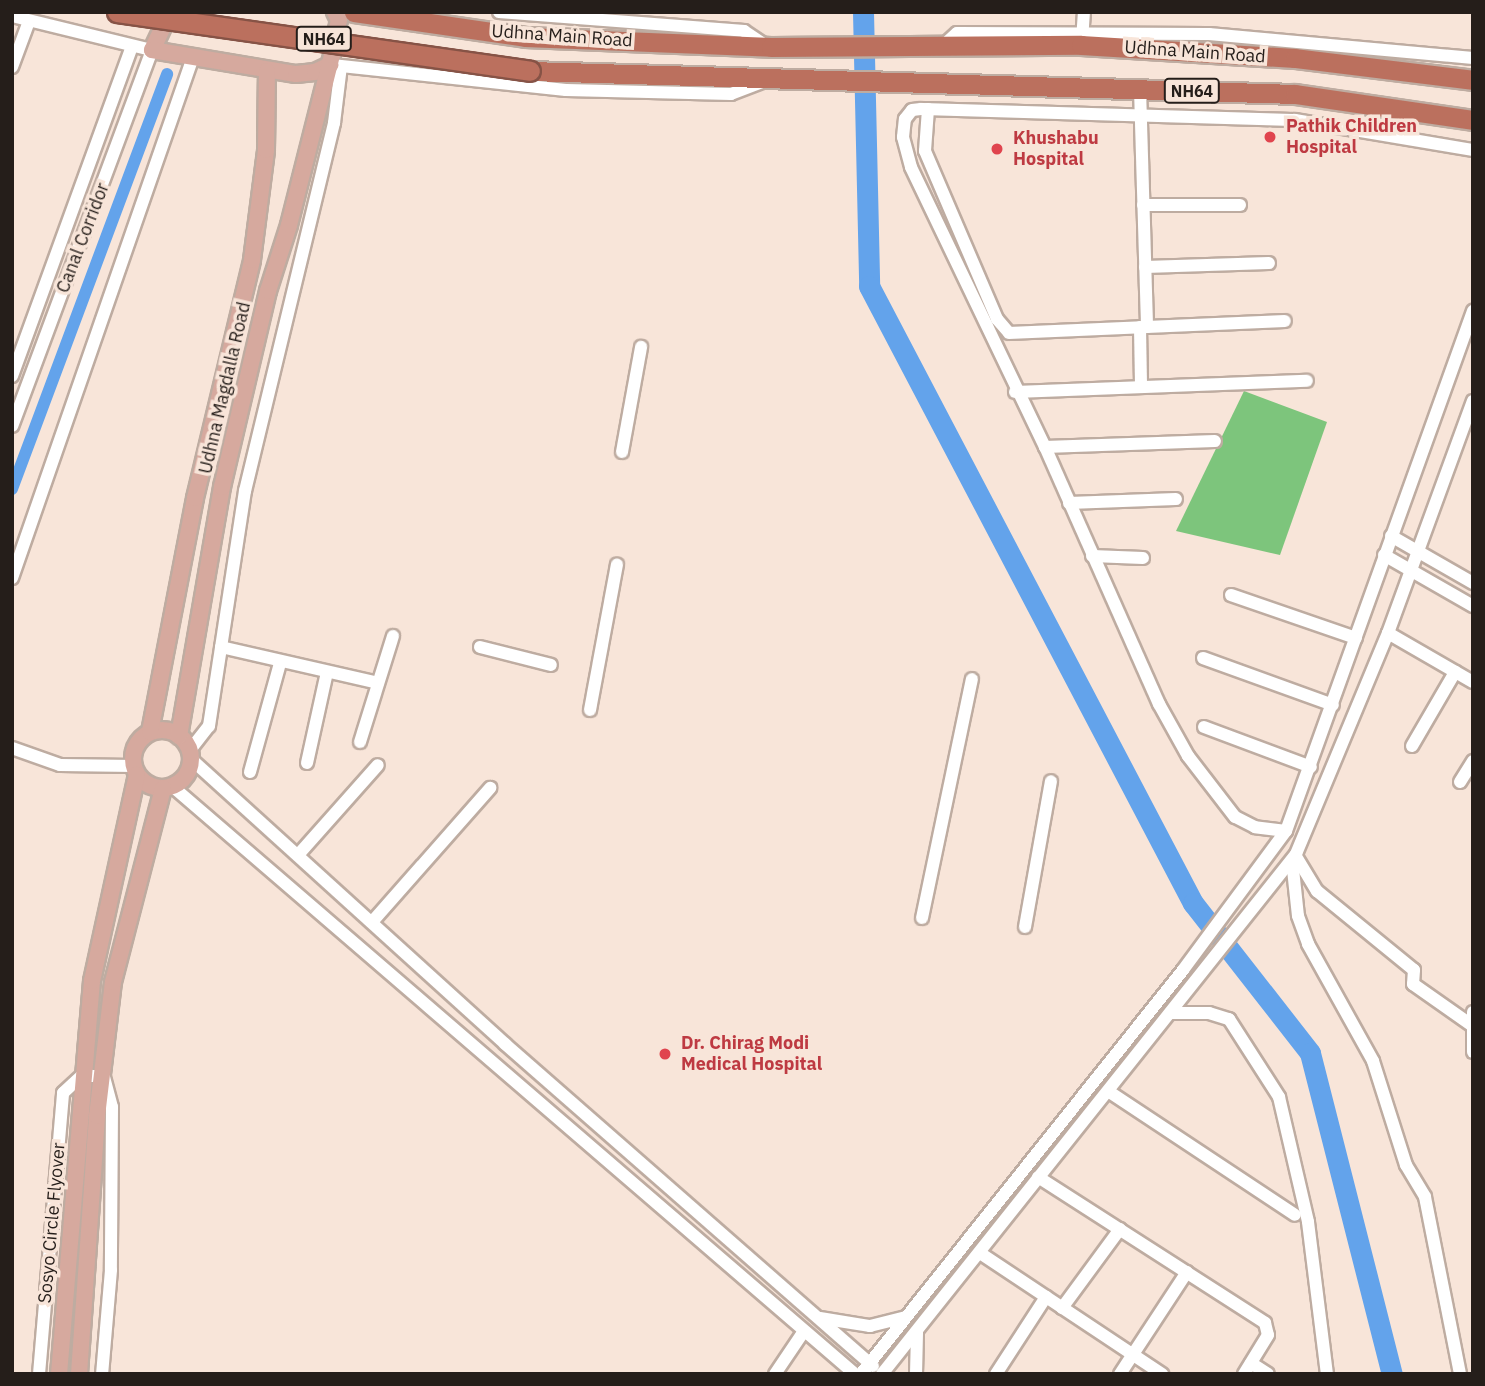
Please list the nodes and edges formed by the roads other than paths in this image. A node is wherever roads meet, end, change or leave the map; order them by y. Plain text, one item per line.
1 (117, 12) edge
2 (170, 12) edge
3 (335, 12) edge
4 (354, 12) edge
5 (499, 12) edge
6 (1084, 12) edge
7 (12, 16) edge
8 (29, 21) junction
9 (1082, 38) junction
10 (132, 46) junction
11 (769, 47) junction
12 (152, 50) junction
13 (1473, 58) edge
14 (192, 60) junction
15 (334, 62) junction
16 (12, 67) edge
17 (267, 71) junction
18 (769, 80) junction
19 (1473, 80) edge
20 (1140, 89) junction
21 (928, 109) junction
22 (1139, 112) junction
23 (1473, 120) edge
24 (1473, 150) edge
25 (1143, 205) junction
26 (1240, 205) dead end
27 (1269, 263) dead end
28 (1145, 267) junction
29 (1473, 311) edge
30 (1285, 321) dead end
31 (1143, 327) junction
32 (641, 347) dead end
33 (12, 376) edge
34 (1307, 382) dead end
35 (1141, 387) junction
36 (1015, 392) junction
37 (1473, 401) edge
38 (12, 426) edge
39 (1215, 441) dead end
40 (1045, 447) junction
41 (622, 452) dead end
42 (1176, 499) dead end
43 (1069, 503) junction
44 (1391, 536) junction
45 (1418, 550) junction
46 (1384, 555) junction
47 (1093, 556) junction
48 (1143, 558) dead end
49 (617, 564) dead end
50 (1412, 569) junction
51 (12, 578) edge
52 (1473, 583) edge
53 (1231, 595) dead end
54 (1473, 606) edge
55 (1388, 633) junction
56 (393, 636) dead end
57 (1356, 638) junction
58 (480, 647) dead end
59 (221, 648) junction
60 (1203, 659) dead end
61 (280, 663) junction
62 (551, 665) dead end
63 (327, 672) junction
64 (1455, 672) junction
65 (972, 679) dead end
66 (1473, 682) edge
67 (378, 683) junction
68 (1333, 705) junction
69 (590, 710) dead end
70 (1204, 727) dead end
71 (150, 732) junction
72 (179, 736) junction
73 (360, 742) dead end
74 (1412, 746) dead end
75 (12, 748) edge
76 (190, 754) junction
77 (1473, 761) edge
78 (307, 763) dead end
79 (377, 765) dead end
80 (1311, 767) junction
81 (135, 770) junction
82 (250, 772) dead end
83 (1051, 781) dead end
84 (1460, 782) dead end
85 (167, 787) junction
86 (490, 788) dead end
87 (1286, 831) junction
88 (298, 855) junction
89 (1291, 862) junction
90 (922, 918) dead end
91 (372, 922) junction
92 (1025, 927) dead end
93 (1170, 1013) junction
94 (1471, 1018) edge
95 (1473, 1052) edge
96 (82, 1075) junction
97 (104, 1077) junction
98 (1108, 1091) junction
99 (1038, 1177) junction
100 (1295, 1216) dead end
101 (1119, 1229) junction
102 (980, 1253) junction
103 (1187, 1272) junction
104 (1046, 1297) junction
105 (1062, 1308) junction
106 (906, 1316) junction
107 (817, 1317) junction
108 (804, 1331) junction
109 (917, 1332) junction
110 (1133, 1355) junction
111 (869, 1362) junction
112 (1247, 1368) edge
113 (884, 1373) edge
114 (40, 1374) edge
115 (59, 1374) edge
116 (79, 1374) edge
117 (102, 1374) edge
118 (775, 1374) edge
119 (855, 1374) edge
120 (861, 1374) edge
121 (916, 1374) edge
122 (996, 1374) edge
123 (1120, 1374) edge
124 (1162, 1374) edge
125 (1268, 1374) edge
126 (1327, 1374) edge
127 (1460, 1374) edge

1 - 18 highway, NH64, bridge
2 - 12 main road
3 - 15 main road, Udhna Magdalla Road
4 - 11 highway, Udhna Main Road / NH64
5 - 11 street
6 - 9 street
7 - 8 street
8 - 10 street
8 - 16 street
9 - 11 highway, Udhna Main Road / NH64
9 - 13 street
9 - 19 highway, Udhna Main Road / NH64
10 - 12 street
10 - 33 street
12 - 14 main road
12 - 38 street, Canal Corridor
14 - 17 main road
14 - 51 street
15 - 17 main road
15 - 18 street
15 - 59 street
15 - 72 main road, Udhna Magdalla Road
17 - 71 main road
18 - 20 highway, NH64
20 - 22 street
20 - 23 highway, NH64
21 - 22 street
21 - 31 street
21 - 36 street
22 - 24 street
22 - 25 street
25 - 26 street
25 - 28 street
27 - 28 street
28 - 31 street
29 - 44 street
30 - 31 street
31 - 35 street
32 - 41 street
34 - 35 street
35 - 36 street
36 - 40 street
37 - 45 street
39 - 40 street
40 - 43 street
42 - 43 street
43 - 47 street
44 - 45 street
44 - 46 street
45 - 50 street
45 - 52 street
46 - 50 street
46 - 57 street
47 - 48 street
47 - 87 street
49 - 69 street
50 - 54 street
50 - 55 street
53 - 57 street
55 - 64 street
55 - 89 street
56 - 67 street
57 - 68 street
58 - 62 street
59 - 61 street
59 - 76 street
60 - 68 street
61 - 63 street
61 - 82 street
63 - 67 street
63 - 78 street
64 - 66 street
64 - 74 street
65 - 90 street
67 - 73 street
68 - 80 street
70 - 80 street
71 - 72 main road
71 - 81 main road
72 - 76 main road
75 - 81 street
76 - 85 main road
76 - 88 street
77 - 84 street
79 - 88 street
80 - 87 street
81 - 85 main road
81 - 96 main road, Sosyo Circle Flyover
83 - 92 street
85 - 97 main road
85 - 108 street
86 - 91 street
87 - 106 street
88 - 91 street
89 - 93 street
89 - 94 street
89 - 127 street
91 - 107 street
93 - 98 street
93 - 126 street
94 - 95 street
96 - 97 street
96 - 114 street
96 - 115 main road, Sosyo Circle Flyover
97 - 116 main road, Sosyo Circle Flyover
97 - 117 street
98 - 99 street
98 - 100 street
99 - 101 street
99 - 102 street
101 - 103 street
101 - 105 street
102 - 104 street
102 - 109 street
103 - 110 street
103 - 112 street
104 - 105 street
104 - 122 street
105 - 110 street
106 - 107 street
106 - 111 street
107 - 111 street
108 - 118 street
108 - 119 street
109 - 113 street
109 - 121 street
110 - 123 street
110 - 124 street
111 - 113 street
111 - 120 street
112 - 125 street

